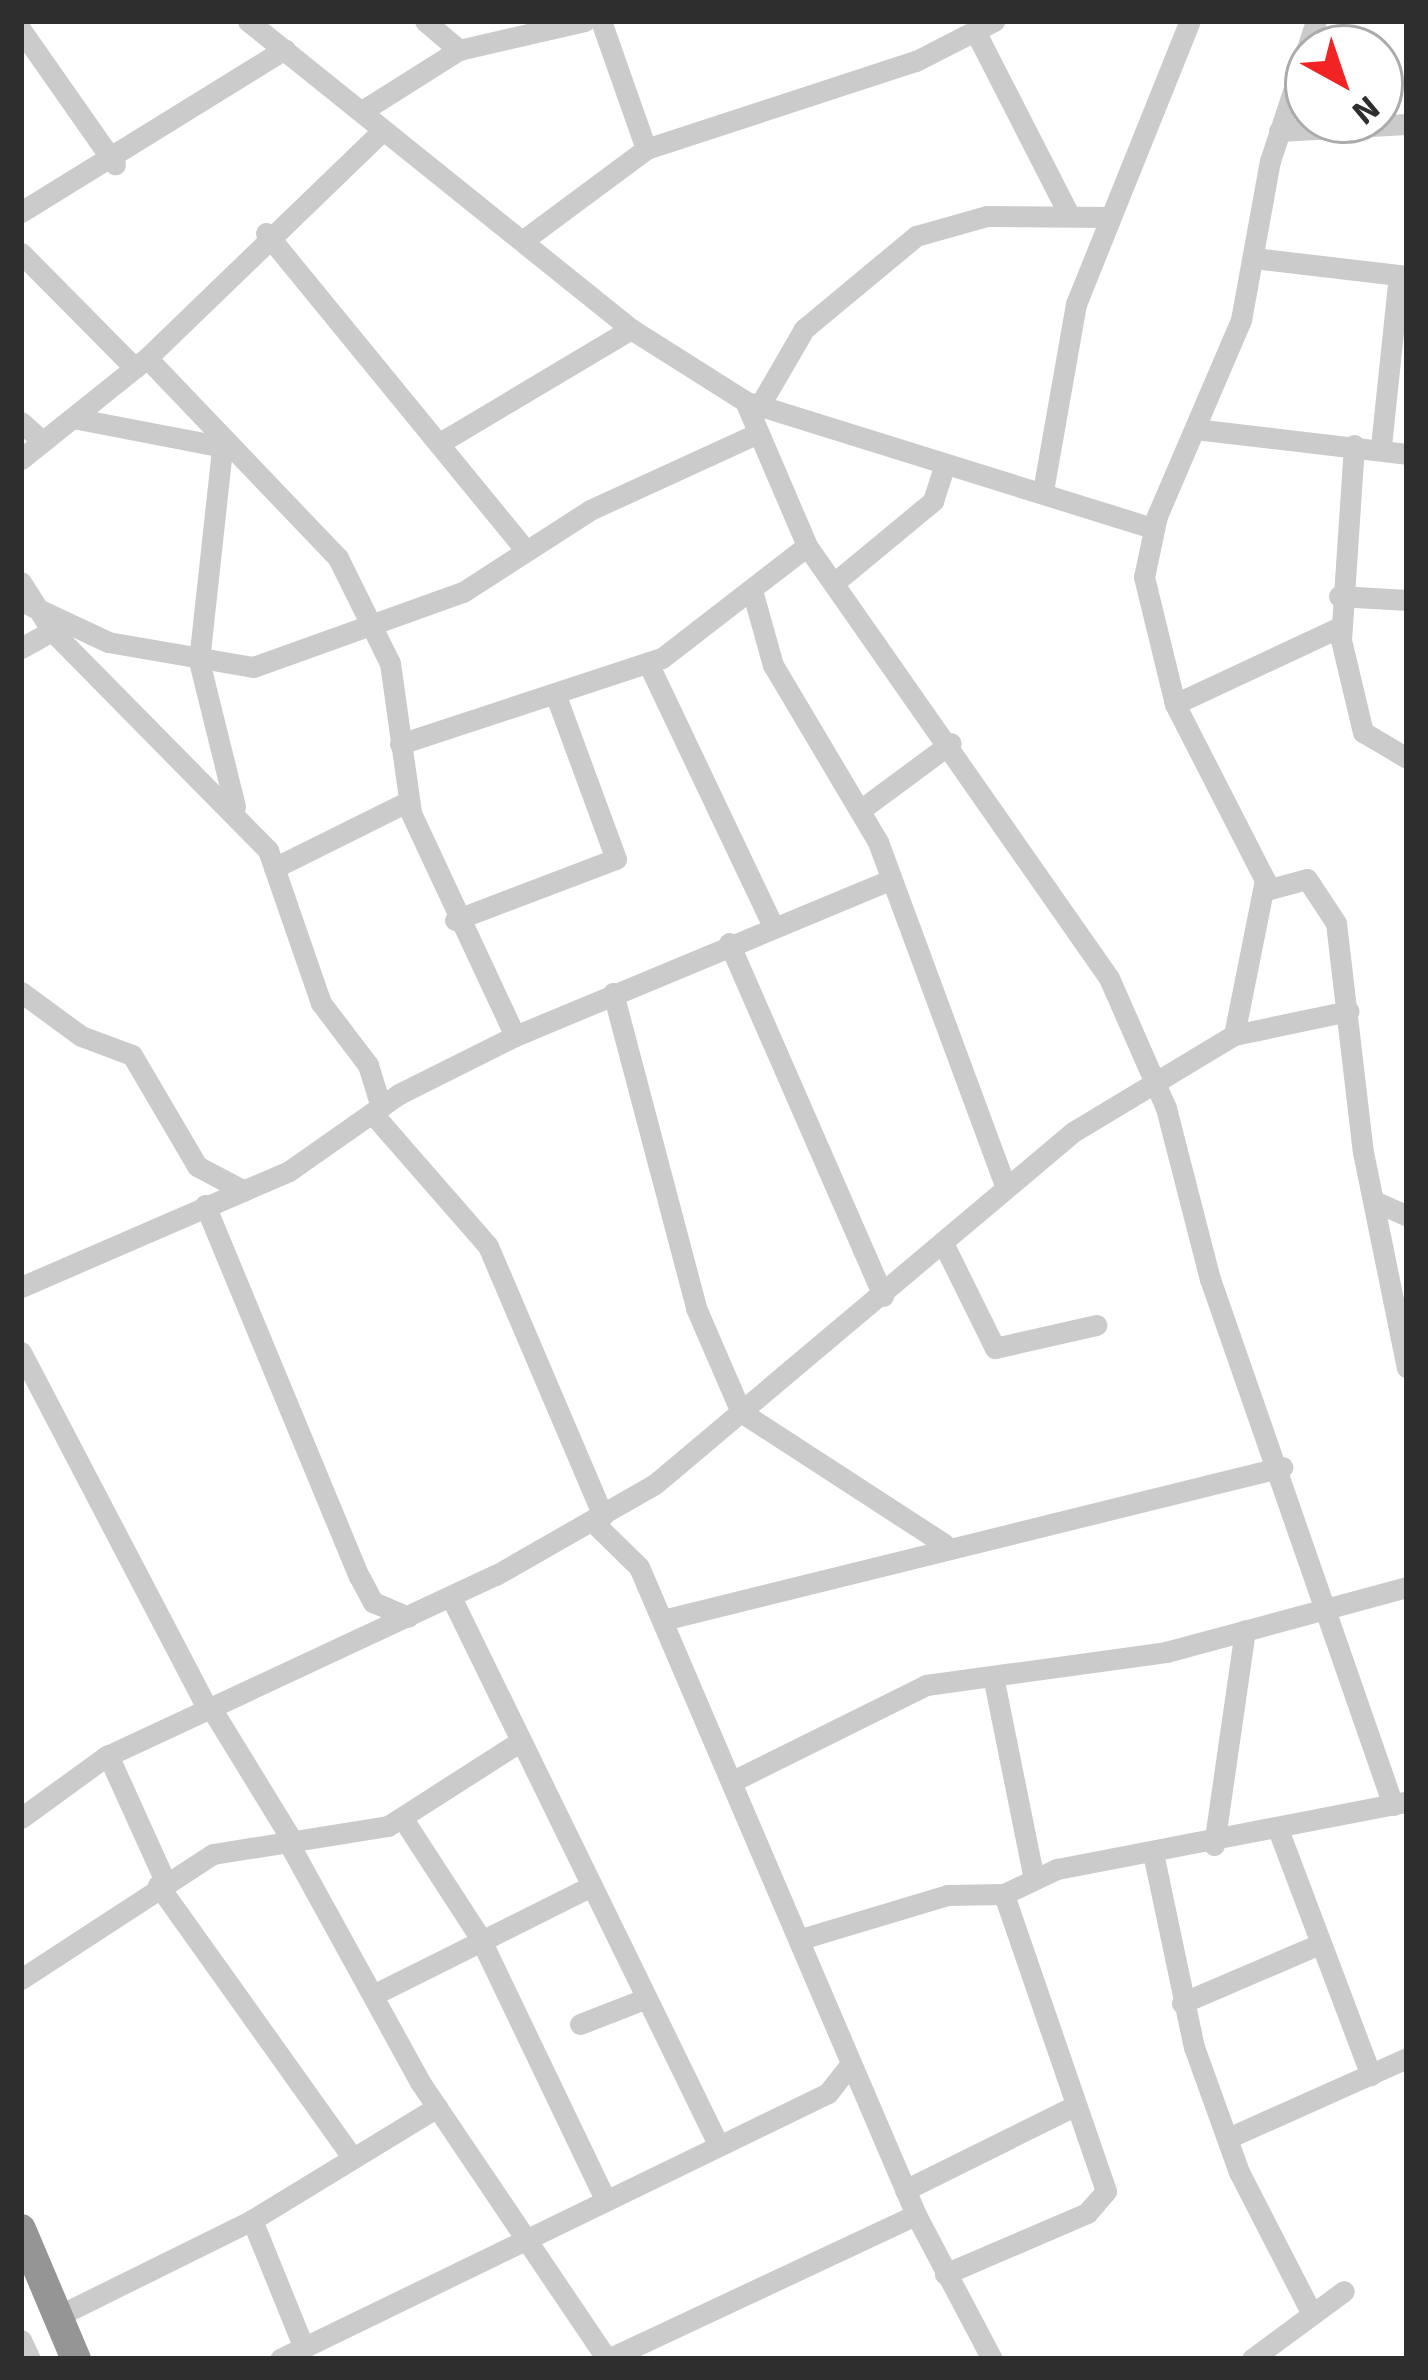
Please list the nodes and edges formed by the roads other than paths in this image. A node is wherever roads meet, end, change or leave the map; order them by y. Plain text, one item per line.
1 (248, 21) edge
2 (424, 21) edge
3 (585, 21) edge
4 (601, 21) edge
5 (1190, 21) edge
6 (1316, 21) edge
7 (985, 26) edge
8 (21, 30) edge
9 (285, 49) junction
10 (459, 50) junction
11 (362, 111) junction
12 (1407, 124) edge
13 (1279, 131) junction
14 (381, 132) junction
15 (646, 149) junction
16 (115, 164) junction
17 (21, 212) edge
18 (1068, 213) junction
19 (1110, 217) junction
20 (266, 233) junction
21 (525, 239) junction
22 (21, 253) edge
23 (1254, 258) junction
24 (1403, 275) edge
25 (631, 329) junction
26 (141, 363) junction
27 (753, 403) junction
28 (73, 418) junction
29 (21, 422) edge
30 (1195, 429) junction
31 (758, 433) junction
32 (443, 441) junction
33 (42, 442) junction
34 (223, 444) junction
35 (1354, 445) junction
36 (1381, 446) junction
37 (1407, 454) edge
38 (21, 459) edge
39 (945, 465) junction
40 (1043, 491) junction
41 (1153, 528) junction
42 (807, 546) junction
43 (525, 549) junction
44 (21, 582) edge
45 (834, 583) junction
46 (752, 590) junction
47 (1339, 596) junction
48 (1407, 600) edge
49 (21, 602) edge
50 (47, 622) junction
51 (1340, 627) junction
52 (374, 632) junction
53 (21, 648) edge
54 (199, 661) junction
55 (648, 663) junction
56 (556, 699) junction
57 (1175, 704) junction
58 (951, 743) junction
59 (400, 744) junction
60 (1407, 758) edge
61 (407, 802) junction
62 (235, 808) junction
63 (863, 808) junction
64 (274, 868) junction
65 (885, 882) junction
66 (1266, 890) junction
67 (455, 920) junction
68 (773, 926) junction
69 (729, 943) junction
70 (21, 992) edge
71 (613, 994) junction
72 (1349, 1011) junction
73 (1234, 1035) junction
74 (515, 1036) junction
75 (1154, 1078) junction
76 (376, 1110) junction
77 (1005, 1186) junction
78 (244, 1191) junction
79 (1374, 1201) junction
80 (205, 1205) junction
81 (1407, 1216) edge
82 (944, 1245) junction
83 (21, 1287) edge
84 (883, 1296) junction
85 (1096, 1325) dead end
86 (21, 1352) edge
87 (1407, 1368) edge
88 (741, 1412) junction
89 (1282, 1467) junction
90 (598, 1519) junction
91 (944, 1544) junction
92 (1407, 1587) edge
93 (368, 1595) junction
94 (451, 1597) junction
95 (1323, 1604) junction
96 (408, 1617) junction
97 (663, 1620) junction
98 (1245, 1630) junction
99 (367, 1636) junction
100 (994, 1681) junction
101 (209, 1709) junction
102 (518, 1743) junction
103 (109, 1755) junction
104 (737, 1780) junction
105 (1400, 1804) edge
106 (21, 1818) edge
107 (403, 1819) junction
108 (1279, 1832) junction
109 (290, 1840) junction
110 (1214, 1845) junction
111 (1153, 1853) junction
112 (1034, 1879) junction
113 (162, 1883) junction
114 (590, 1887) junction
115 (1004, 1894) junction
116 (479, 1936) junction
117 (801, 1939) junction
118 (1317, 1945) junction
119 (21, 1979) edge
120 (379, 1992) junction
121 (644, 1999) junction
122 (1182, 2002) junction
123 (580, 2024) dead end
124 (1407, 2058) edge
125 (850, 2064) junction
126 (1371, 2075) junction
127 (437, 2107) junction
128 (1072, 2107) junction
129 (1228, 2138) junction
130 (718, 2144) junction
131 (353, 2158) junction
132 (905, 2190) junction
133 (604, 2197) junction
134 (916, 2215) junction
135 (252, 2220) junction
136 (21, 2229) edge
137 (524, 2240) junction
138 (945, 2274) junction
139 (1344, 2291) dead end
140 (1311, 2312) junction
141 (58, 2316) junction
142 (21, 2339) edge
143 (304, 2348) junction
144 (990, 2358) edge
145 (30, 2359) edge
146 (76, 2359) edge
147 (280, 2359) edge
148 (607, 2359) edge
149 (1252, 2359) edge

1 - 9 street
2 - 10 street
3 - 10 street
4 - 15 street
5 - 19 street
6 - 13 street
7 - 15 street
7 - 18 street
8 - 16 street
9 - 11 street
9 - 16 street
10 - 11 street
11 - 14 street
12 - 13 street
13 - 23 street
14 - 20 street
14 - 21 street
15 - 21 street
16 - 17 street
18 - 19 street
18 - 27 street
19 - 40 street
20 - 26 street
20 - 32 street
21 - 25 street
22 - 26 street
23 - 24 street
23 - 30 street
24 - 36 street
25 - 27 street
25 - 32 street
26 - 28 street
26 - 34 street
27 - 31 street
27 - 39 street
28 - 33 street
28 - 34 street
29 - 33 street
30 - 35 street
30 - 41 street
31 - 42 street
31 - 43 street
32 - 43 street
33 - 38 street
34 - 52 street
34 - 54 street
35 - 36 street
35 - 47 street
36 - 37 street
39 - 40 street
39 - 45 street
40 - 41 street
41 - 57 street
42 - 45 street
42 - 46 street
43 - 52 street
44 - 50 street
45 - 58 street
46 - 55 street
46 - 63 street
47 - 48 street
47 - 51 street
49 - 50 street
50 - 53 street
50 - 54 street
50 - 62 street
51 - 57 street
51 - 60 street
52 - 54 street
52 - 59 street
54 - 62 street
55 - 56 street
55 - 68 street
56 - 59 street
56 - 67 street
57 - 66 street
58 - 63 street
58 - 75 street
59 - 61 street
61 - 64 street
61 - 67 street
62 - 64 street
63 - 65 street
64 - 76 street
65 - 68 street
65 - 77 street
66 - 72 street
66 - 73 street
67 - 74 street
68 - 69 street
69 - 71 street
69 - 84 street
70 - 78 street
71 - 74 street
71 - 88 street
72 - 73 street
72 - 79 street
73 - 75 street
74 - 76 street
75 - 77 street
75 - 89 street
76 - 78 street
76 - 90 street
77 - 82 street
78 - 80 street
79 - 81 street
79 - 87 street
80 - 83 street
80 - 93 street
82 - 84 street
82 - 85 street
84 - 88 street
86 - 101 street
88 - 90 street
88 - 91 street
89 - 91 street
89 - 95 street
90 - 94 street
90 - 97 street
91 - 97 street
92 - 95 street
93 - 96 street
93 - 99 street
94 - 96 street
94 - 102 street
95 - 98 street
95 - 105 street
96 - 99 street
97 - 104 street
98 - 100 street
98 - 110 street
99 - 101 street
100 - 104 street
100 - 112 street
101 - 103 street
101 - 109 street
102 - 107 street
102 - 114 street
103 - 106 street
103 - 113 street
104 - 117 street
105 - 108 street
107 - 109 street
107 - 116 street
108 - 110 street
108 - 118 street
109 - 113 street
109 - 120 street
110 - 111 street
111 - 112 street
111 - 122 street
112 - 115 street
113 - 119 street
113 - 131 street
114 - 116 street
114 - 121 street
115 - 117 street
115 - 128 street
116 - 120 street
116 - 133 street
117 - 125 street
118 - 122 street
118 - 126 street
120 - 127 street
121 - 123 street
121 - 130 street
122 - 129 street
124 - 126 street
125 - 130 street
125 - 132 street
126 - 129 street
127 - 131 street
127 - 137 street
128 - 132 street
128 - 138 street
129 - 140 street
130 - 133 street
131 - 135 street
132 - 134 street
133 - 137 street
134 - 138 street
134 - 148 street
135 - 141 street
135 - 143 street
136 - 141 highway
137 - 143 street
137 - 148 street
138 - 144 street
139 - 140 street
140 - 149 street
141 - 146 highway
142 - 145 street
143 - 147 street

